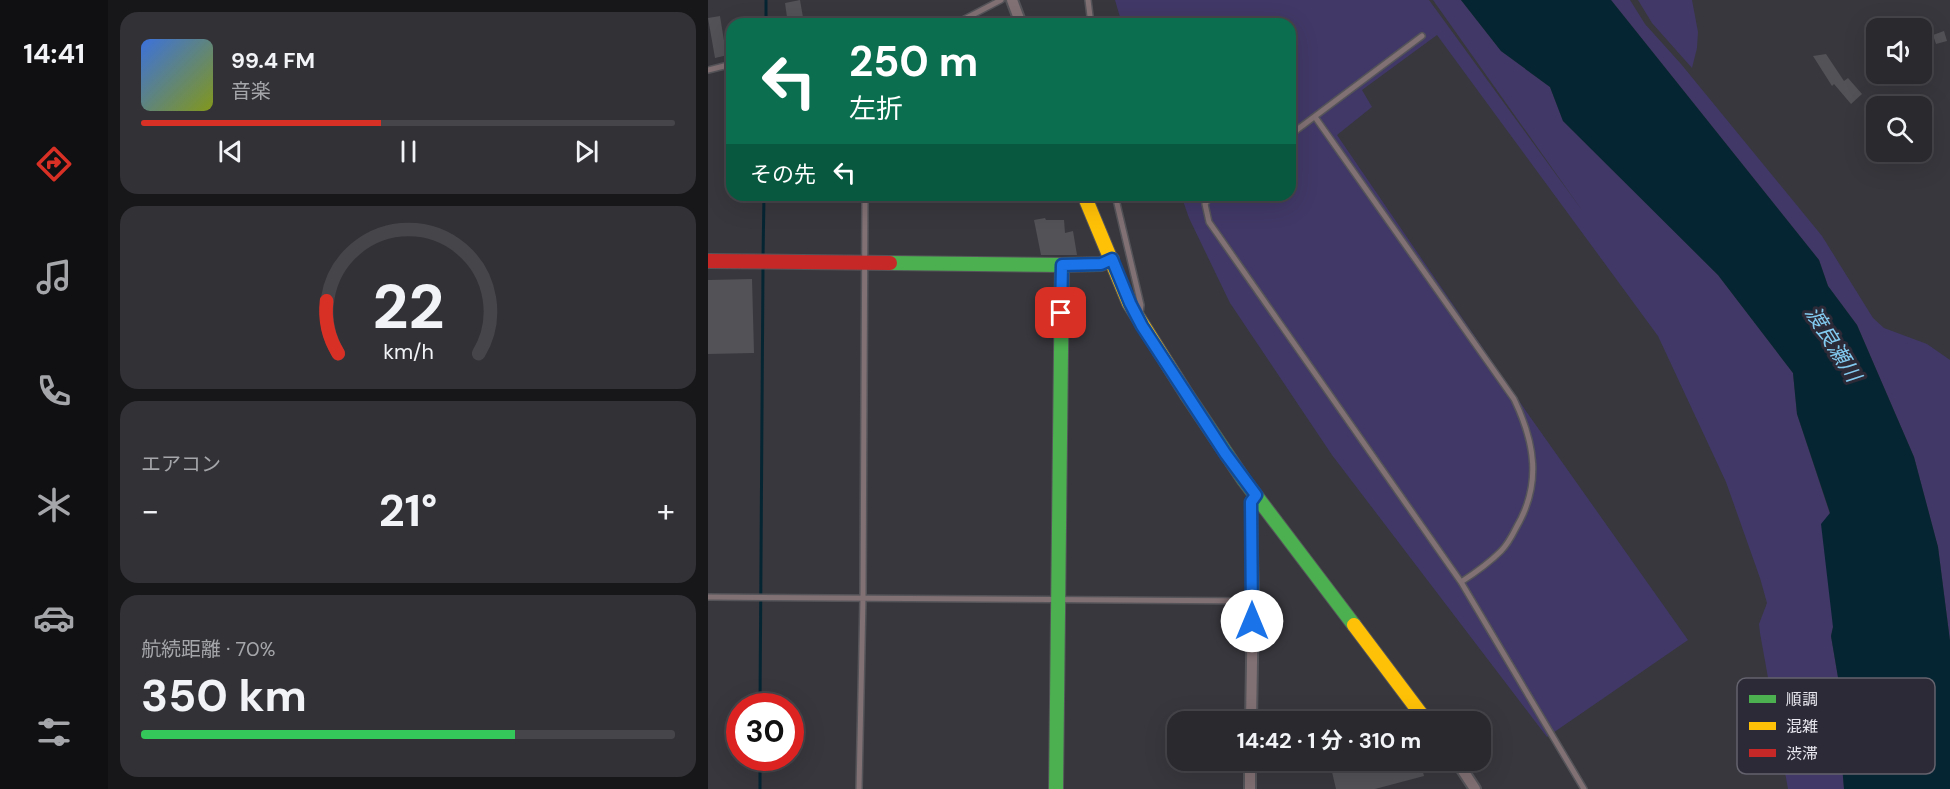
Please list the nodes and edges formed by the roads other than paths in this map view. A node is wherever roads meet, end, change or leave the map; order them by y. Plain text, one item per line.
1 (1001, 0) edge
2 (1012, 0) edge
3 (1088, 0) edge
4 (966, 18) edge
5 (1019, 18) edge
6 (1090, 18) edge
7 (1422, 36) dead end
8 (726, 66) edge
9 (708, 70) edge
10 (1315, 117) junction
11 (1296, 131) edge
12 (865, 201) edge
13 (1087, 201) edge
14 (1116, 201) edge
15 (1207, 201) edge
16 (1112, 259) junction
17 (708, 261) edge
18 (864, 263) junction
19 (1062, 265) junction
20 (1140, 321) junction
21 (1256, 495) junction
22 (1461, 582) junction
23 (708, 597) edge
24 (863, 598) junction
25 (1057, 599) junction
26 (1253, 601) junction
27 (1251, 711) edge
28 (1419, 711) edge
29 (1250, 771) edge
30 (1463, 771) edge
31 (859, 789) edge
32 (1056, 789) edge
33 (1250, 789) edge
34 (1475, 789) edge
35 (1584, 789) edge

1 - 4 lane
2 - 5 street
3 - 6 lane
7 - 10 lane
8 - 9 lane
10 - 11 lane
10 - 22 lane
12 - 18 lane
13 - 16 street
14 - 20 lane
15 - 22 lane
16 - 19 street
16 - 20 street
17 - 18 street
18 - 19 street
18 - 24 lane
19 - 25 street
20 - 21 street
21 - 26 street
21 - 28 street
22 - 35 lane
23 - 24 lane
24 - 25 lane
24 - 31 lane
25 - 26 lane
25 - 32 street
26 - 27 street
29 - 33 street
30 - 34 street

